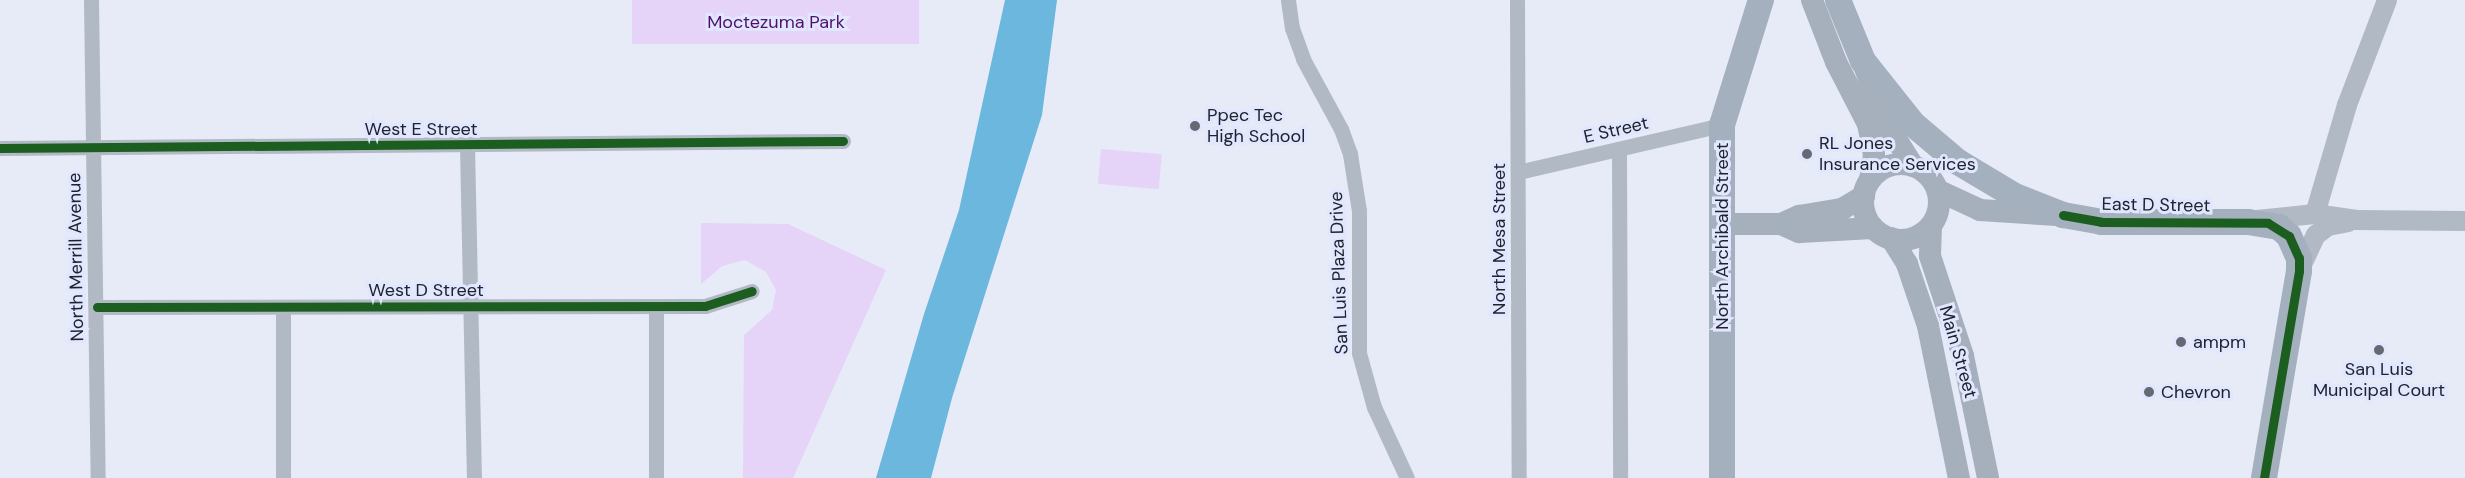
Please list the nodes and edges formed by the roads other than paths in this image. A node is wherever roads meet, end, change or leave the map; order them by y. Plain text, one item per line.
1 (91, 0) edge
2 (1288, 0) edge
3 (1517, 0) edge
4 (1761, 0) edge
5 (1812, 0) edge
6 (1838, 0) edge
7 (2387, 0) edge
8 (1863, 61) junction
9 (1722, 125) junction
10 (843, 141) dead end
11 (467, 146) junction
12 (0, 148) edge
13 (93, 148) junction
14 (1619, 149) junction
15 (1913, 166) junction
16 (1518, 172) junction
17 (1867, 188) junction
18 (1938, 190) junction
19 (2316, 214) junction
20 (2063, 216) junction
21 (2357, 220) junction
22 (2465, 221) edge
23 (2248, 222) junction
24 (1721, 224) junction
25 (1781, 224) junction
26 (1931, 226) junction
27 (1882, 233) junction
28 (2299, 271) junction
29 (752, 291) dead end
30 (97, 307) junction
31 (283, 307) junction
32 (472, 307) junction
33 (656, 307) junction
34 (98, 478) edge
35 (284, 478) edge
36 (474, 478) edge
37 (656, 478) edge
38 (1407, 478) edge
39 (1519, 478) edge
40 (1620, 478) edge
41 (1722, 478) edge
42 (1959, 478) edge
43 (1988, 478) edge
44 (2264, 478) edge

1 - 13 street, North Merrill Avenue
2 - 38 street, San Luis Plaza Drive
3 - 16 street, North Mesa Street
4 - 9 highway, North Archibald Street
5 - 17 main road
6 - 8 highway
7 - 19 street
8 - 15 main road
8 - 20 highway
9 - 14 street, E Street
9 - 24 highway, North Archibald Street
10 - 11 street, West E Street
11 - 13 street, West E Street
11 - 32 street
12 - 13 street, West E Street
13 - 30 street, North Merrill Avenue
14 - 16 street, E Street
14 - 40 street
15 - 17 main road
15 - 18 main road
16 - 39 street, North Mesa Street
17 - 25 main road
17 - 27 main road
18 - 20 main road, East D Street
18 - 26 main road
19 - 21 street, East D Street
19 - 23 street, East D Street
20 - 23 highway, East D Street
21 - 22 street, East D Street
21 - 28 street, East D Street
23 - 28 highway
24 - 25 main road
24 - 41 highway, North Archibald Street
25 - 27 main road
26 - 27 main road
26 - 43 main road, Main Street
27 - 42 main road, Main Street
28 - 44 highway
29 - 33 street, West D Street
30 - 31 street, West D Street
30 - 34 street, North Merrill Avenue
31 - 32 street, West D Street
31 - 35 street
32 - 33 street, West D Street
32 - 36 street
33 - 37 street

